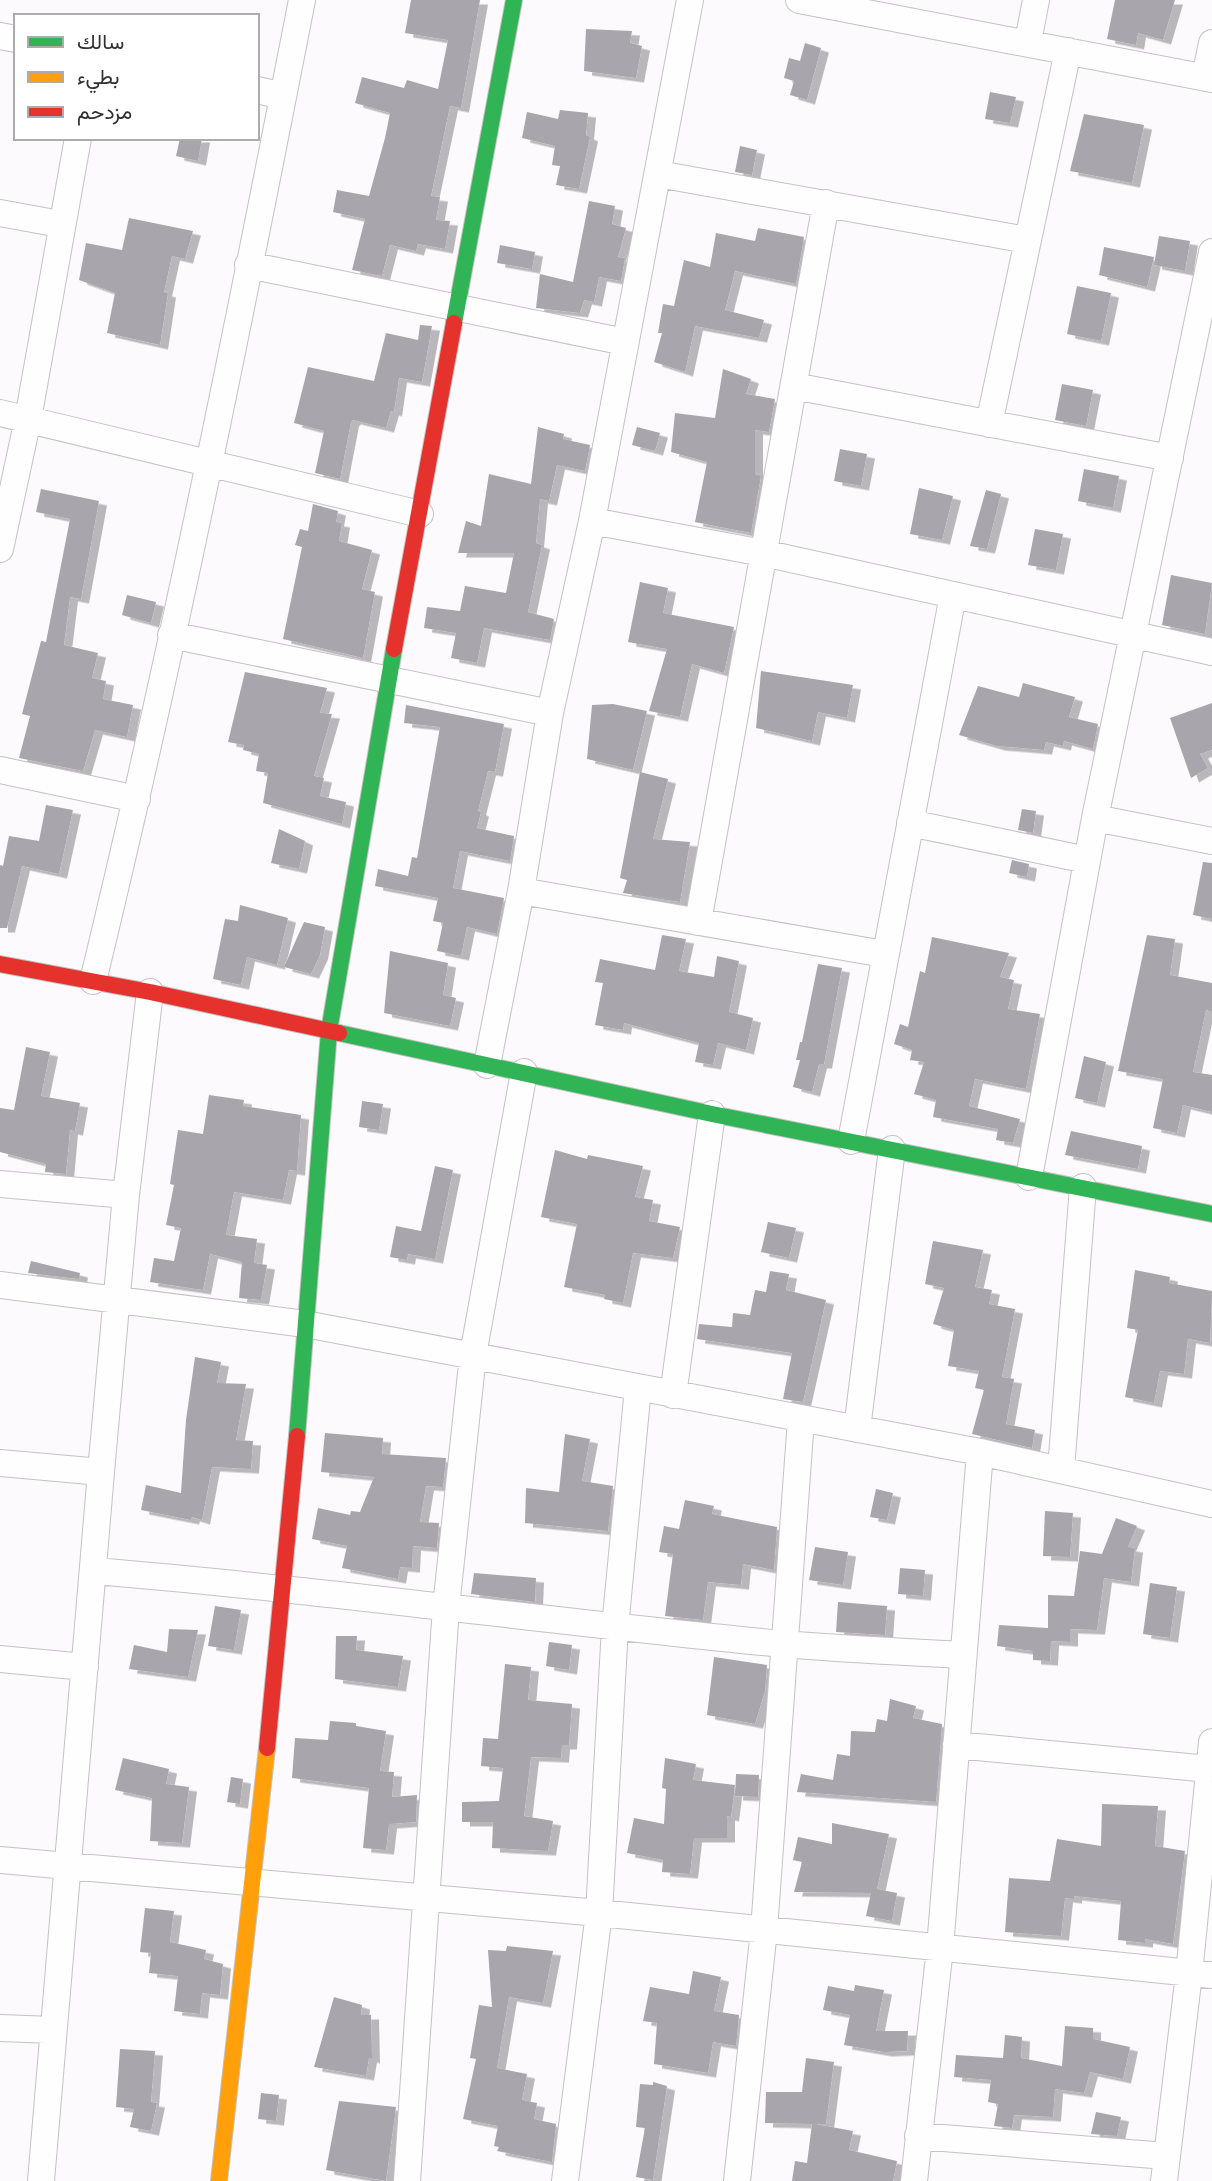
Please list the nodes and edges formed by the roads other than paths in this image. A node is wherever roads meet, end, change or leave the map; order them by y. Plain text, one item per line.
1 (302, 0) edge
2 (514, 0) edge
3 (690, 0) edge
4 (1036, 0) edge
5 (816, 2) edge
6 (1028, 42) junction
7 (1212, 43) edge
8 (1068, 51) junction
9 (1209, 78) edge
10 (259, 90) edge
11 (283, 96) junction
12 (78, 140) edge
13 (658, 174) junction
14 (826, 203) junction
15 (0, 213) edge
16 (60, 225) junction
17 (1027, 240) junction
18 (1212, 251) edge
19 (248, 265) junction
20 (458, 307) junction
21 (625, 342) junction
22 (794, 386) junction
23 (0, 413) edge
24 (28, 419) junction
25 (989, 424) junction
26 (1170, 458) junction
27 (209, 464) junction
28 (420, 513) junction
29 (592, 520) junction
30 (0, 549) edge
31 (763, 553) junction
32 (953, 595) junction
33 (1132, 634) junction
34 (172, 635) junction
35 (1212, 652) edge
36 (388, 679) junction
37 (550, 713) junction
38 (0, 770) edge
39 (137, 799) junction
40 (1095, 818) junction
41 (909, 823) junction
42 (1212, 841) edge
43 (1087, 860) junction
44 (521, 891) junction
45 (698, 922) junction
46 (884, 954) junction
47 (0, 964) edge
48 (93, 981) junction
49 (150, 992) junction
50 (329, 1031) junction
51 (487, 1065) junction
52 (524, 1072) junction
53 (712, 1114) junction
54 (851, 1141) junction
55 (892, 1149) junction
56 (1029, 1177) junction
57 (0, 1184) edge
58 (1083, 1187) junction
59 (126, 1195) junction
60 (1212, 1214) edge
61 (0, 1285) edge
62 (118, 1301) junction
63 (305, 1324) junction
64 (473, 1355) junction
65 (638, 1388) junction
66 (673, 1395) junction
67 (801, 1419) junction
68 (857, 1429) junction
69 (980, 1452) junction
70 (0, 1463) edge
71 (1062, 1469) junction
72 (101, 1472) junction
73 (1212, 1504) edge
74 (94, 1571) junction
75 (281, 1587) junction
76 (446, 1607) junction
77 (615, 1627) junction
78 (787, 1644) junction
79 (963, 1655) junction
80 (0, 1659) edge
81 (85, 1667) junction
82 (1212, 1742) edge
83 (956, 1745) junction
84 (1209, 1769) junction
85 (0, 1860) edge
86 (67, 1864) junction
87 (254, 1881) junction
88 (425, 1898) junction
89 (598, 1913) junction
90 (764, 1930) junction
91 (940, 1948) junction
92 (1201, 1974) edge
93 (0, 2028) edge
94 (52, 2030) junction
95 (918, 2136) junction
96 (1165, 2169) edge
97 (41, 2181) edge
98 (219, 2181) edge
99 (407, 2181) edge
100 (565, 2181) edge
101 (737, 2181) edge
102 (914, 2181) edge

1 - 11 street
2 - 20 street
3 - 13 street
4 - 6 street
5 - 6 street
6 - 8 street
7 - 9 street
8 - 9 street
8 - 17 street
10 - 11 street
11 - 19 street
12 - 16 street
13 - 14 street
13 - 21 street
14 - 17 street
14 - 22 street
15 - 16 street
16 - 24 street
17 - 25 street
18 - 26 street
19 - 20 street
19 - 27 street
20 - 21 street
20 - 28 street
21 - 29 street
22 - 25 street
22 - 31 street
23 - 24 street
24 - 27 street
24 - 30 street
25 - 26 street
26 - 33 street
27 - 28 street
27 - 34 street
28 - 36 street
29 - 31 street
29 - 37 street
31 - 32 street
31 - 45 street
32 - 33 street
32 - 41 street
33 - 35 street
33 - 40 street
34 - 36 street
34 - 39 street
36 - 37 street
36 - 50 street
37 - 44 street
38 - 39 street
39 - 48 street
40 - 42 street
40 - 43 street
41 - 43 street
41 - 46 street
43 - 56 street
44 - 45 street
44 - 51 street
45 - 46 street
46 - 54 street
47 - 48 street
48 - 49 street
49 - 50 street
49 - 59 street
50 - 51 street
50 - 63 street
51 - 52 street
52 - 53 street
52 - 64 street
53 - 54 street
53 - 66 street
54 - 55 street
55 - 56 street
55 - 68 street
56 - 58 street
57 - 59 street
58 - 60 street
58 - 71 street
59 - 62 street
61 - 62 street
62 - 63 street
62 - 72 street
63 - 64 street
63 - 75 street
64 - 65 street
64 - 76 street
65 - 66 street
65 - 77 street
66 - 67 street
67 - 68 street
67 - 78 street
68 - 69 street
69 - 71 street
69 - 79 street
70 - 72 street
71 - 73 street
72 - 74 street
74 - 75 street
74 - 81 street
75 - 76 street
75 - 87 street
76 - 77 street
76 - 88 street
77 - 78 street
77 - 89 street
78 - 79 street
78 - 90 street
79 - 83 street
80 - 81 street
81 - 86 street
82 - 84 street
83 - 84 street
83 - 91 street
84 - 92 street
85 - 86 street
86 - 87 street
86 - 94 street
87 - 88 street
87 - 98 street
88 - 89 street
88 - 99 street
89 - 90 street
89 - 100 street
90 - 91 street
90 - 101 street
91 - 92 street
91 - 95 street
92 - 96 street
93 - 94 street
94 - 97 street
95 - 96 street
95 - 102 street

